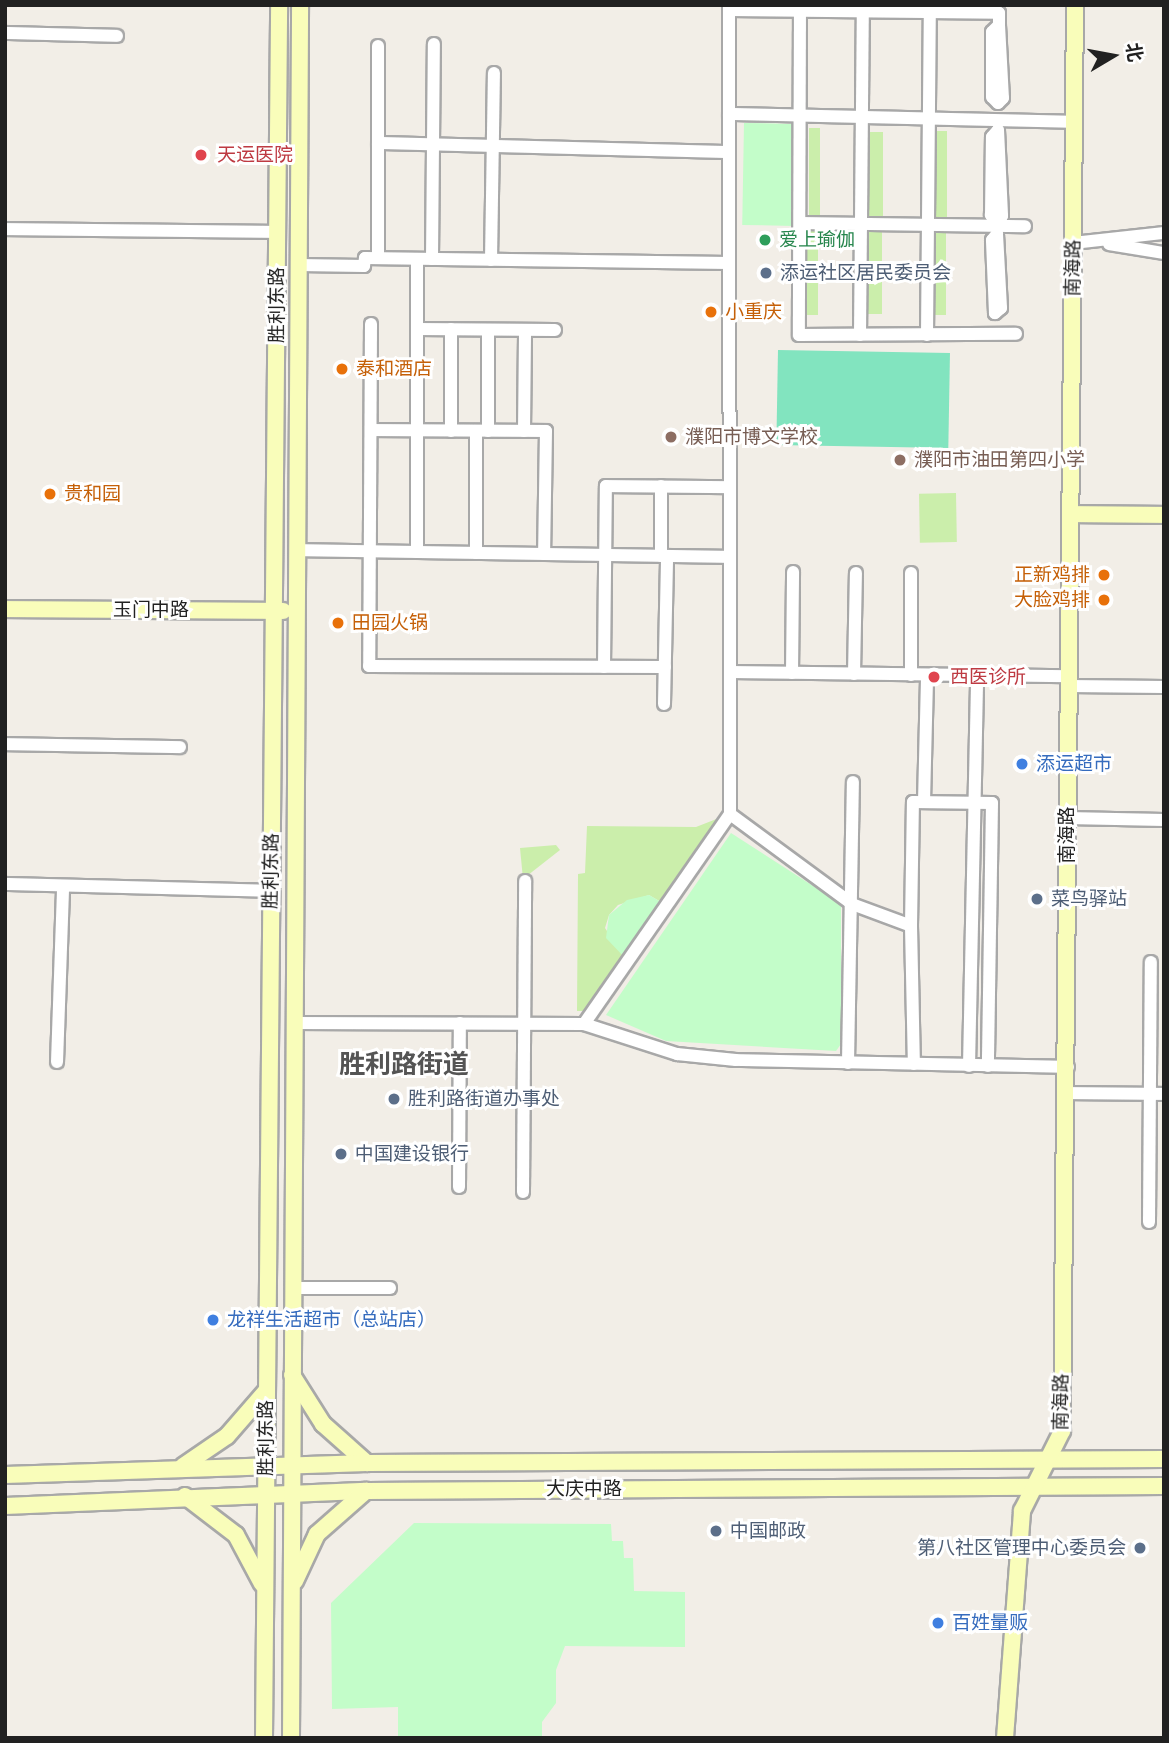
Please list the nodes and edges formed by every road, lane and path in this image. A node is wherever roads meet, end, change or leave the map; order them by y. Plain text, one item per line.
1 (279, 5) edge
2 (300, 5) edge
3 (1075, 5) edge
4 (729, 8) edge
5 (800, 8) edge
6 (847, 8) edge
7 (901, 9) edge
8 (960, 9) edge
9 (863, 12) junction
10 (930, 12) junction
11 (5, 33) edge
12 (117, 36) dead end
13 (434, 44) dead end
14 (378, 46) dead end
15 (494, 73) dead end
16 (729, 114) junction
17 (800, 115) junction
18 (862, 116) junction
19 (929, 118) junction
20 (1075, 122) junction
21 (998, 125) junction
22 (378, 143) junction
23 (433, 144) junction
24 (492, 145) junction
25 (729, 152) junction
26 (800, 223) junction
27 (861, 224) junction
28 (928, 225) junction
29 (1025, 226) dead end
30 (996, 228) junction
31 (5, 229) edge
32 (278, 232) junction
33 (1164, 233) edge
34 (1073, 243) junction
35 (1108, 243) junction
36 (1164, 253) edge
37 (377, 258) junction
38 (417, 259) junction
39 (432, 259) junction
40 (491, 260) junction
41 (729, 262) junction
42 (299, 265) junction
43 (371, 324) dead end
44 (417, 329) junction
45 (451, 329) junction
46 (488, 330) junction
47 (525, 330) junction
48 (555, 330) dead end
49 (1016, 334) dead end
50 (860, 335) junction
51 (927, 335) junction
52 (995, 335) junction
53 (370, 430) junction
54 (417, 430) junction
55 (451, 430) junction
56 (482, 431) junction
57 (524, 431) junction
58 (662, 486) junction
59 (730, 487) junction
60 (1072, 514) junction
61 (1164, 515) edge
62 (296, 550) junction
63 (370, 552) junction
64 (417, 552) junction
65 (476, 553) junction
66 (544, 554) junction
67 (605, 555) junction
68 (664, 556) junction
69 (730, 557) junction
70 (793, 572) dead end
71 (856, 573) dead end
72 (911, 573) dead end
73 (5, 609) edge
74 (296, 610) junction
75 (274, 611) junction
76 (604, 667) junction
77 (665, 667) junction
78 (730, 672) junction
79 (792, 673) junction
80 (854, 674) junction
81 (911, 675) junction
82 (927, 675) junction
83 (976, 676) junction
84 (1069, 681) junction
85 (1164, 687) edge
86 (664, 704) dead end
87 (5, 744) edge
88 (180, 747) dead end
89 (853, 782) dead end
90 (924, 802) junction
91 (974, 803) junction
92 (730, 814) junction
93 (1067, 818) junction
94 (1164, 820) edge
95 (526, 881) dead end
96 (5, 884) edge
97 (63, 887) junction
98 (271, 891) junction
99 (852, 904) junction
100 (911, 926) junction
101 (1151, 962) dead end
102 (294, 1023) junction
103 (460, 1023) junction
104 (525, 1024) junction
105 (584, 1024) junction
106 (57, 1062) dead end
107 (848, 1063) junction
108 (914, 1064) junction
109 (969, 1066) junction
110 (988, 1066) junction
111 (1068, 1067) junction
112 (1067, 1093) junction
113 (1157, 1094) edge
114 (459, 1187) dead end
115 (523, 1192) dead end
116 (1149, 1222) dead end
117 (292, 1287) junction
118 (390, 1289) dead end
119 (292, 1373) junction
120 (266, 1391) junction
121 (1164, 1459) edge
122 (1048, 1460) junction
123 (367, 1463) junction
124 (265, 1465) junction
125 (291, 1465) junction
126 (181, 1467) junction
127 (5, 1475) edge
128 (1035, 1486) junction
129 (1164, 1486) edge
130 (367, 1491) junction
131 (291, 1493) junction
132 (265, 1494) junction
133 (185, 1496) junction
134 (5, 1506) edge
135 (292, 1590) junction
136 (265, 1591) junction
137 (264, 1738) edge
138 (291, 1738) edge
139 (1005, 1738) edge

1 - 32 main road, 胜利东路
2 - 42 main road, 胜利东路
3 - 20 main road, 南海路
4 - 5 street
4 - 16 street
5 - 6 street
5 - 17 street
6 - 9 street
7 - 9 street
7 - 10 street
8 - 10 street
8 - 21 street
9 - 18 street
10 - 19 street
11 - 12 street
13 - 23 street
14 - 22 street
15 - 24 street
16 - 17 street
16 - 25 street
17 - 18 street
17 - 26 street
18 - 19 street
18 - 27 street
19 - 21 street
19 - 28 street
20 - 21 street
20 - 34 main road, 南海路
21 - 30 street
22 - 23 street
22 - 37 street
23 - 24 street
23 - 39 street
24 - 25 street
24 - 40 street
25 - 41 street
26 - 27 street
26 - 50 street
27 - 28 street
27 - 50 street
28 - 30 street
28 - 51 street
29 - 30 street
30 - 52 street
31 - 32 street
32 - 75 main road, 胜利东路
33 - 35 street
34 - 35 street
34 - 60 main road, 南海路
35 - 36 street
37 - 38 street
37 - 42 street
38 - 39 street
38 - 44 street
39 - 40 street
40 - 41 street
41 - 59 street
42 - 62 main road, 胜利东路
43 - 53 street
44 - 45 street
44 - 54 street
45 - 46 street
45 - 55 street
46 - 47 street
46 - 56 street
47 - 48 street
47 - 57 street
49 - 52 street
50 - 51 street
51 - 52 street
53 - 54 street
53 - 63 street
54 - 55 street
54 - 64 street
55 - 56 street
56 - 57 street
56 - 65 street
57 - 66 street
58 - 59 street
58 - 67 street
58 - 68 street
59 - 69 street
60 - 61 main road
60 - 84 main road, 南海路
62 - 63 street
62 - 74 main road, 胜利东路
63 - 64 street
63 - 76 street
64 - 65 street
65 - 66 street
66 - 67 street
67 - 68 street
67 - 76 street
68 - 69 street
68 - 77 street
69 - 78 street
70 - 79 street
71 - 80 street
72 - 81 street
73 - 75 main road, 玉门中路
74 - 75 main road, 玉门中路
74 - 102 main road, 胜利东路
75 - 98 main road, 胜利东路
76 - 77 street
77 - 86 street
78 - 79 street
78 - 92 street
79 - 80 street
80 - 81 street
81 - 82 street
82 - 83 street
82 - 90 street
83 - 84 street
83 - 91 street
84 - 85 street
84 - 93 main road, 南海路
87 - 88 street
89 - 99 street
90 - 91 street
90 - 100 street
91 - 109 street
91 - 110 street
92 - 99 street
92 - 105 street
93 - 94 street
93 - 111 main road, 南海路
95 - 104 street
96 - 97 street
97 - 98 street
97 - 106 street
98 - 120 main road, 胜利东路
99 - 100 street
99 - 107 street
100 - 108 street
101 - 113 street
102 - 103 street
102 - 117 main road, 胜利东路
103 - 104 street
103 - 114 street
104 - 105 street
104 - 115 street
105 - 107 street
107 - 108 street
108 - 109 street
109 - 110 street
110 - 111 street
111 - 112 main road, 南海路
112 - 113 street
112 - 122 main road, 南海路
113 - 116 street
117 - 118 street
117 - 119 main road, 胜利东路
119 - 123 main road
119 - 125 main road, 胜利东路
120 - 124 main road, 胜利东路
120 - 126 main road
121 - 122 main road, 大庆中路
122 - 123 main road, 大庆中路
122 - 128 main road, 南海路
123 - 125 main road, 大庆中路
124 - 125 main road, 大庆中路
124 - 126 main road, 大庆中路
124 - 132 main road, 胜利东路
125 - 131 main road, 胜利东路
126 - 127 main road, 大庆中路
128 - 129 main road, 大庆中路
128 - 130 main road, 大庆中路
128 - 139 main road, 南海路
130 - 131 main road, 大庆中路
130 - 135 main road
131 - 132 main road, 大庆中路
131 - 135 main road, 胜利东路
132 - 133 main road, 大庆中路
132 - 136 main road, 胜利东路
133 - 134 main road, 大庆中路
133 - 136 main road
135 - 138 main road, 胜利东路
136 - 137 main road, 胜利东路

